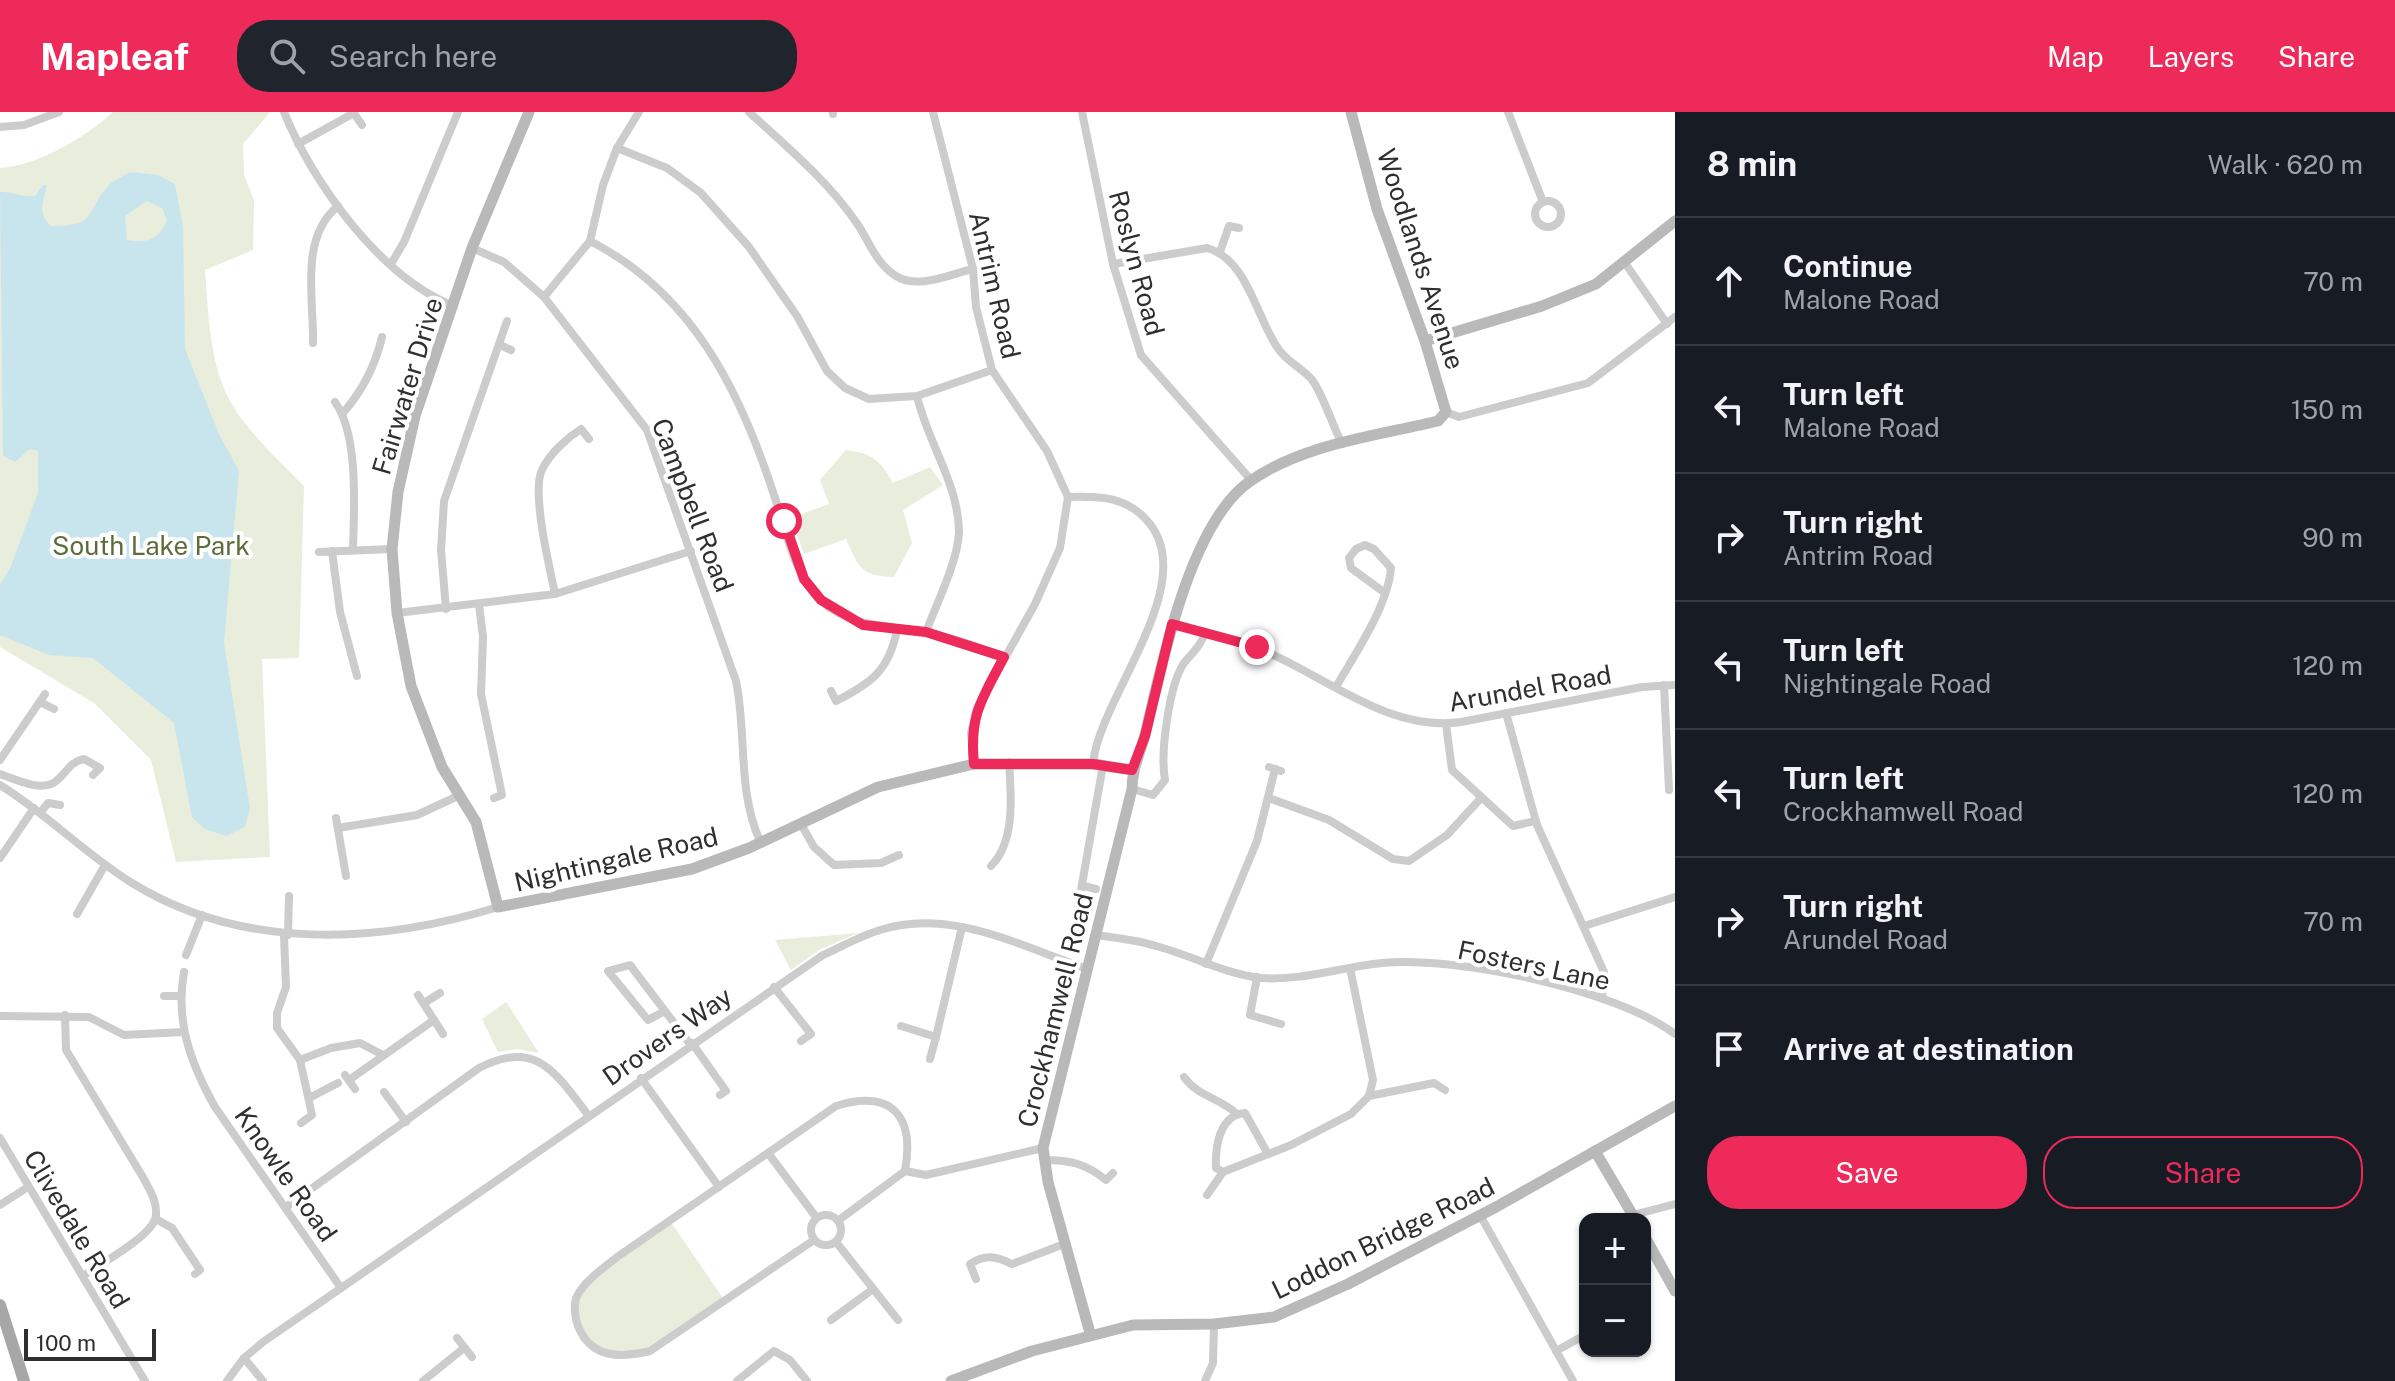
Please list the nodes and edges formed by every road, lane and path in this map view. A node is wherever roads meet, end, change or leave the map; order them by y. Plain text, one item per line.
1 (59, 112) edge
2 (284, 112) edge
3 (354, 112) edge
4 (458, 112) edge
5 (529, 112) edge
6 (639, 112) edge
7 (749, 112) edge
8 (933, 112) edge
9 (1082, 112) edge
10 (1351, 112) edge
11 (1508, 112) edge
12 (362, 125) dead end
13 (0, 127) edge
14 (298, 144) junction
15 (617, 148) junction
16 (1543, 202) dead end
17 (338, 206) junction
18 (1675, 221) edge
19 (1239, 228) dead end
20 (590, 241) junction
21 (472, 248) junction
22 (1220, 252) junction
23 (1625, 263) junction
24 (391, 264) junction
25 (1113, 264) junction
26 (973, 269) junction
27 (544, 297) junction
28 (454, 306) junction
29 (1675, 317) edge
30 (507, 321) dead end
31 (1667, 324) junction
32 (302, 327) dead end
33 (314, 328) junction
34 (382, 337) dead end
35 (1425, 341) junction
36 (313, 343) dead end
37 (500, 345) junction
38 (511, 350) dead end
39 (992, 370) junction
40 (917, 396) junction
41 (335, 402) dead end
42 (343, 413) junction
43 (1444, 416) junction
44 (589, 439) dead end
45 (1342, 444) junction
46 (1251, 480) junction
47 (1068, 497) junction
48 (392, 549) junction
49 (353, 550) junction
50 (332, 551) junction
51 (691, 551) junction
52 (319, 552) dead end
53 (1385, 593) junction
54 (555, 594) junction
55 (479, 605) junction
56 (446, 609) junction
57 (397, 613) junction
58 (1172, 624) junction
59 (897, 630) junction
60 (926, 632) junction
61 (1205, 633) junction
62 (1004, 657) junction
63 (353, 660) junction
64 (343, 662) dead end
65 (357, 676) dead end
66 (1664, 685) junction
67 (1675, 685) edge
68 (1336, 687) junction
69 (831, 691) dead end
70 (54, 709) dead end
71 (1506, 713) junction
72 (1446, 724) junction
73 (0, 760) edge
74 (1009, 761) junction
75 (974, 764) junction
76 (1098, 764) junction
77 (100, 768) dead end
78 (1275, 769) dead end
79 (1132, 770) junction
80 (0, 774) edge
81 (0, 785) edge
82 (1132, 789) junction
83 (1669, 790) dead end
84 (458, 796) junction
85 (494, 798) dead end
86 (1269, 798) junction
87 (1481, 798) junction
88 (60, 805) dead end
89 (37, 810) junction
90 (1535, 821) junction
91 (801, 824) junction
92 (760, 841) junction
93 (893, 855) dead end
94 (0, 858) edge
95 (105, 865) junction
96 (991, 866) dead end
97 (346, 876) dead end
98 (1084, 886) junction
99 (1096, 889) dead end
100 (289, 896) dead end
101 (1675, 897) edge
102 (498, 907) junction
103 (1078, 907) dead end
104 (77, 914) dead end
105 (202, 915) junction
106 (1584, 926) junction
107 (962, 927) junction
108 (286, 935) junction
109 (1096, 935) junction
110 (186, 955) dead end
111 (1206, 964) junction
112 (1350, 968) junction
113 (1088, 969) junction
114 (184, 972) dead end
115 (1257, 977) junction
116 (774, 987) junction
117 (440, 993) dead end
118 (164, 996) dead end
119 (180, 996) junction
120 (1602, 998) junction
121 (665, 1011) junction
122 (65, 1015) junction
123 (1250, 1015) junction
124 (0, 1016) edge
125 (1240, 1017) dead end
126 (434, 1020) junction
127 (1281, 1024) dead end
128 (901, 1026) dead end
129 (183, 1032) junction
130 (443, 1034) dead end
131 (1675, 1034) edge
132 (936, 1037) junction
133 (801, 1041) dead end
134 (691, 1044) junction
135 (381, 1054) junction
136 (930, 1059) dead end
137 (300, 1060) junction
138 (1439, 1072) dead end
139 (1184, 1077) dead end
140 (641, 1078) junction
141 (338, 1083) dead end
142 (1434, 1083) junction
143 (355, 1089) dead end
144 (1445, 1090) dead end
145 (726, 1091) dead end
146 (384, 1092) dead end
147 (1369, 1096) junction
148 (311, 1097) junction
149 (1675, 1106) edge
150 (1237, 1114) junction
151 (588, 1115) junction
152 (406, 1122) junction
153 (301, 1123) dead end
154 (0, 1138) edge
155 (1595, 1151) junction
156 (768, 1153) junction
157 (1044, 1154) junction
158 (1268, 1154) junction
159 (905, 1171) junction
160 (1223, 1172) junction
161 (1107, 1180) dead end
162 (28, 1187) junction
163 (719, 1187) junction
164 (1207, 1195) dead end
165 (1675, 1204) edge
166 (0, 1205) edge
167 (286, 1207) junction
168 (1632, 1213) edge
169 (1647, 1213) edge
170 (1480, 1215) junction
171 (816, 1217) junction
172 (156, 1219) junction
173 (839, 1220) junction
174 (814, 1240) junction
175 (836, 1242) junction
176 (1064, 1244) junction
177 (1651, 1248) edge
178 (1012, 1264) junction
179 (200, 1270) dead end
180 (1004, 1271) dead end
181 (83, 1276) junction
182 (976, 1279) dead end
183 (341, 1288) junction
184 (873, 1289) junction
185 (1675, 1291) edge
186 (0, 1305) edge
187 (831, 1320) dead end
188 (898, 1320) dead end
189 (1214, 1324) junction
190 (1090, 1333) junction
191 (457, 1338) dead end
192 (1579, 1338) edge
193 (464, 1348) junction
194 (1556, 1351) junction
195 (472, 1357) dead end
196 (244, 1358) junction
197 (24, 1381) edge
198 (145, 1381) edge
199 (227, 1381) edge
200 (263, 1381) edge
201 (423, 1381) edge
202 (737, 1381) edge
203 (807, 1381) edge
204 (951, 1381) edge
205 (1205, 1381) edge
206 (1573, 1381) edge

1 - 13 street
2 - 14 street
3 - 12 street
3 - 14 street
4 - 24 street
5 - 21 street, Fairwater Drive
6 - 15 street
7 - 26 street
8 - 26 street, Antrim Road
9 - 25 street, Roslyn Road
10 - 35 street, Woodlands Avenue
11 - 16 street
14 - 17 street
15 - 20 street
15 - 40 street
17 - 24 street
17 - 33 street
18 - 23 street
19 - 22 street
20 - 27 street
20 - 59 street
21 - 27 street, Campbell Road
21 - 28 street, Fairwater Drive
22 - 25 street
22 - 45 street
23 - 31 street
23 - 35 street
24 - 28 street
25 - 46 street, Roslyn Road
26 - 39 street, Antrim Road
27 - 51 street, Campbell Road
28 - 48 street, Fairwater Drive
29 - 31 street, Crockhamwell Road
30 - 37 street
31 - 43 street, Crockhamwell Road
32 - 33 street
33 - 36 street
34 - 42 street
35 - 43 street, Woodlands Avenue
37 - 38 street
37 - 56 street
39 - 40 street
39 - 47 street, Antrim Road
40 - 60 street
41 - 42 street
42 - 49 street
43 - 45 street, Crockhamwell Road
44 - 54 street
45 - 46 street, Crockhamwell Road
46 - 58 street, Crockhamwell Road
47 - 62 street
47 - 76 street
48 - 49 street
48 - 57 street, Fairwater Drive
49 - 50 street
50 - 52 street
50 - 63 street
51 - 54 street
51 - 92 street, Campbell Road
53 - 53 street
53 - 68 street
54 - 55 street
55 - 56 street
55 - 85 street
56 - 57 street
57 - 84 street, Fairwater Drive
58 - 61 street, Arundel Road
58 - 79 street, Crockhamwell Road
59 - 60 street
59 - 69 street
60 - 62 street
61 - 68 street, Arundel Road
61 - 82 street
62 - 75 street
63 - 64 street
63 - 65 street
66 - 67 street, Arundel Road
66 - 71 street, Arundel Road
66 - 83 street
68 - 72 street, Arundel Road
70 - 73 street
71 - 72 street, Arundel Road
71 - 90 street
72 - 87 street
74 - 75 street, Nightingale Road
74 - 76 street, Nightingale Road
74 - 96 street
75 - 91 street, Nightingale Road
76 - 79 street, Nightingale Road
76 - 98 street
77 - 80 street
78 - 86 street
79 - 82 street, Crockhamwell Road
81 - 89 street, Nightingale Road
82 - 109 street, Crockhamwell Road
84 - 97 street
84 - 102 street, Fairwater Drive
86 - 87 street
86 - 111 street
87 - 90 street
88 - 89 street
89 - 94 street
89 - 95 street, Nightingale Road
90 - 106 street
91 - 92 street, Nightingale Road
91 - 93 street
92 - 102 street, Nightingale Road
95 - 104 street
95 - 105 street, Nightingale Road
98 - 99 street
98 - 103 street
100 - 108 street
101 - 106 street
102 - 108 street, Nightingale Road
105 - 108 street, Nightingale Road
105 - 110 street
106 - 120 street
107 - 113 street, Drovers Way
107 - 116 street, Drovers Way
107 - 132 street
108 - 137 street
109 - 111 street, Fosters Lane
109 - 113 street, Crockhamwell Road
111 - 115 street, Fosters Lane
112 - 115 street, Fosters Lane
112 - 120 street, Fosters Lane
112 - 147 street
113 - 157 street, Crockhamwell Road
114 - 119 street, Knowle Road
115 - 123 street
116 - 133 street
116 - 134 street, Drovers Way
117 - 126 street
118 - 119 street
119 - 129 street, Knowle Road
120 - 131 street, Fosters Lane
121 - 121 street
121 - 134 street
122 - 124 street
122 - 129 street
122 - 172 street
123 - 125 street
123 - 127 street
126 - 130 street
126 - 135 street
128 - 132 street
129 - 167 street, Knowle Road
132 - 136 street
134 - 140 street, Drovers Way
134 - 145 street
135 - 137 street
135 - 143 street
137 - 148 street
138 - 142 street
139 - 150 street
140 - 151 street, Drovers Way
140 - 163 street
141 - 148 street
142 - 144 street
142 - 147 street
146 - 152 street
147 - 158 street
148 - 153 street
149 - 155 street, Loddon Bridge Road
150 - 158 street
150 - 160 street
151 - 152 street
151 - 183 street, Drovers Way
152 - 167 street
154 - 162 street, Clivedale Road
155 - 168 street
155 - 170 street, Loddon Bridge Road
156 - 159 street
156 - 163 street
156 - 171 street
157 - 159 street
157 - 161 street
157 - 176 street, Crockhamwell Road
158 - 160 street
159 - 173 street
160 - 164 street
162 - 166 street
162 - 181 street, Clivedale Road
163 - 174 street
165 - 169 street
167 - 183 street, Knowle Road
170 - 189 street, Loddon Bridge Road
170 - 194 street
171 - 173 street
171 - 174 street
172 - 179 street
172 - 181 street
173 - 175 street
174 - 175 street
175 - 184 street
176 - 178 street
176 - 190 street, Crockhamwell Road
177 - 185 street
178 - 180 street
178 - 182 street
181 - 198 street, Clivedale Road
183 - 196 street, Drovers Way
184 - 187 street
184 - 188 street
186 - 197 main road
189 - 190 street, Loddon Bridge Road
189 - 205 street
190 - 204 street, Loddon Bridge Road
191 - 193 street
192 - 194 street
193 - 195 street
193 - 201 street
194 - 206 street
196 - 199 street, Drovers Way
196 - 200 street
202 - 203 street

